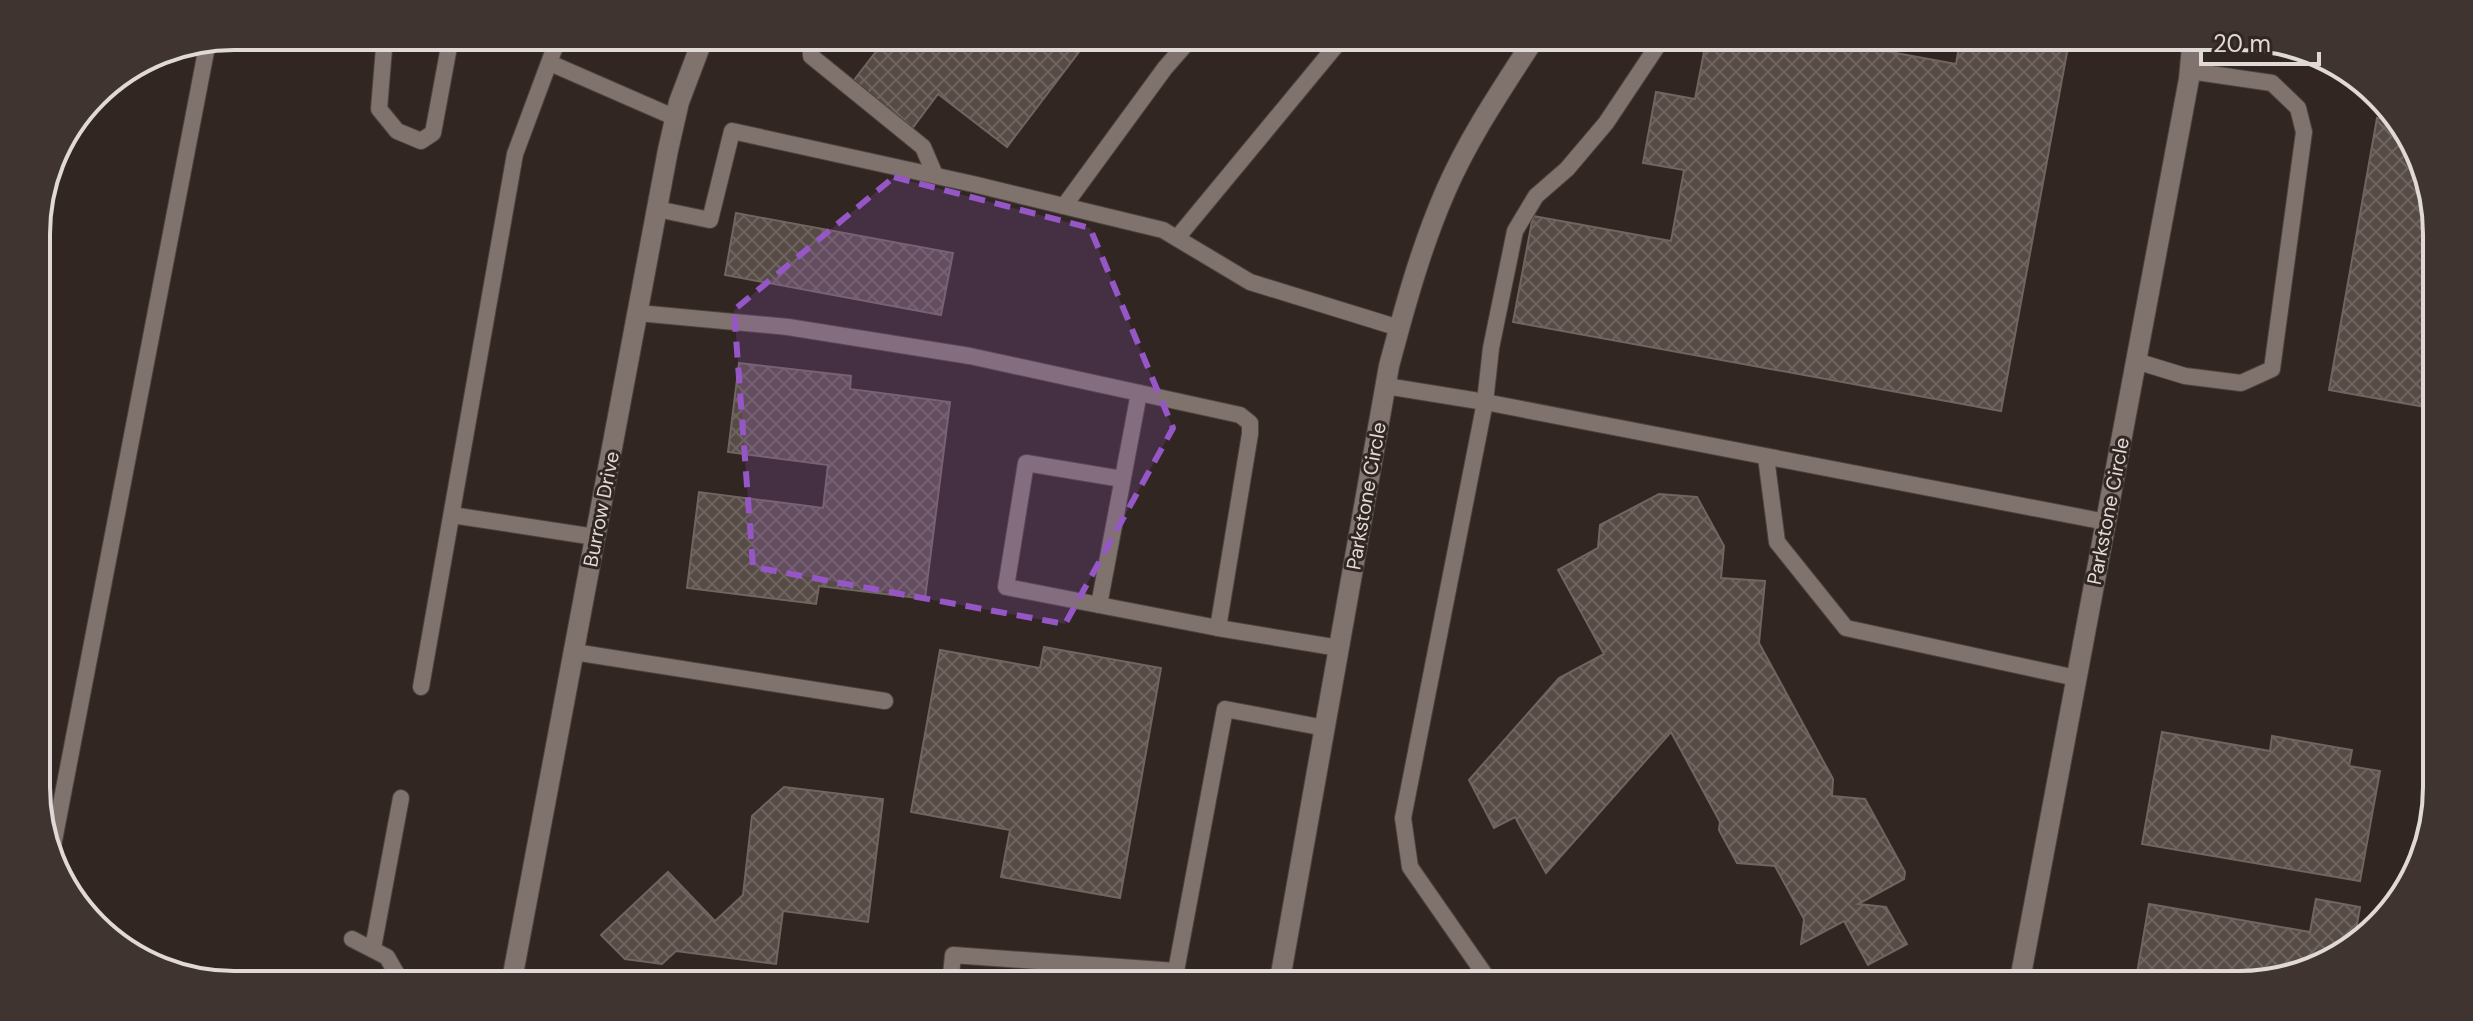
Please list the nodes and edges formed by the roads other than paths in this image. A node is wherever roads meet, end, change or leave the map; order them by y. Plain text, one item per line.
1 (384, 50) edge
2 (448, 50) edge
3 (554, 50) edge
4 (699, 50) edge
5 (811, 50) edge
6 (1181, 50) edge
7 (1332, 50) edge
8 (1527, 50) edge
9 (1655, 50) edge
10 (2192, 50) edge
11 (206, 53) edge
12 (550, 63) junction
13 (2190, 71) junction
14 (676, 118) junction
15 (935, 175) junction
16 (1064, 206) junction
17 (657, 209) junction
18 (1177, 238) junction
19 (638, 313) junction
20 (1399, 328) junction
21 (2136, 361) junction
22 (1386, 386) junction
23 (1139, 393) junction
24 (1485, 402) junction
25 (1766, 457) junction
26 (1122, 479) junction
27 (452, 515) junction
28 (2106, 522) junction
29 (595, 537) junction
30 (1099, 605) junction
31 (1218, 628) junction
32 (1339, 648) junction
33 (574, 652) junction
34 (2076, 678) junction
35 (421, 687) dead end
36 (885, 701) dead end
37 (1325, 728) junction
38 (401, 798) dead end
39 (56, 830) edge
40 (352, 939) dead end
41 (373, 948) junction
42 (395, 971) edge
43 (514, 971) edge
44 (951, 971) edge
45 (1176, 971) edge
46 (1176, 971) edge
47 (1282, 971) edge
48 (1482, 971) edge
49 (2022, 971) edge

1 - 2 lane
3 - 12 lane
4 - 14 street, Burrow Drive
5 - 15 lane
6 - 16 lane
7 - 18 lane
8 - 20 street, Parkstone Circle
9 - 24 lane
10 - 13 street, Parkstone Circle
11 - 39 lane
12 - 14 lane
12 - 27 lane
13 - 21 street, Parkstone Circle
13 - 21 lane
14 - 17 street, Burrow Drive
15 - 16 lane
15 - 17 lane
16 - 18 lane
17 - 19 street, Burrow Drive
18 - 20 lane
19 - 23 lane
19 - 29 street, Burrow Drive
20 - 22 street, Parkstone Circle
21 - 28 street, Parkstone Circle
22 - 24 lane
22 - 32 street, Parkstone Circle
23 - 26 lane
23 - 31 lane
24 - 25 lane
24 - 48 lane
25 - 28 lane
25 - 34 lane
26 - 30 lane
26 - 30 lane
27 - 29 lane
27 - 35 lane
28 - 34 street, Parkstone Circle
29 - 33 street, Burrow Drive
30 - 31 lane
31 - 32 lane
32 - 37 street, Parkstone Circle
33 - 36 lane
33 - 43 street, Burrow Drive
34 - 49 street, Parkstone Circle
37 - 46 lane
37 - 47 street, Parkstone Circle
38 - 41 lane
40 - 41 lane
41 - 42 lane
44 - 45 lane

